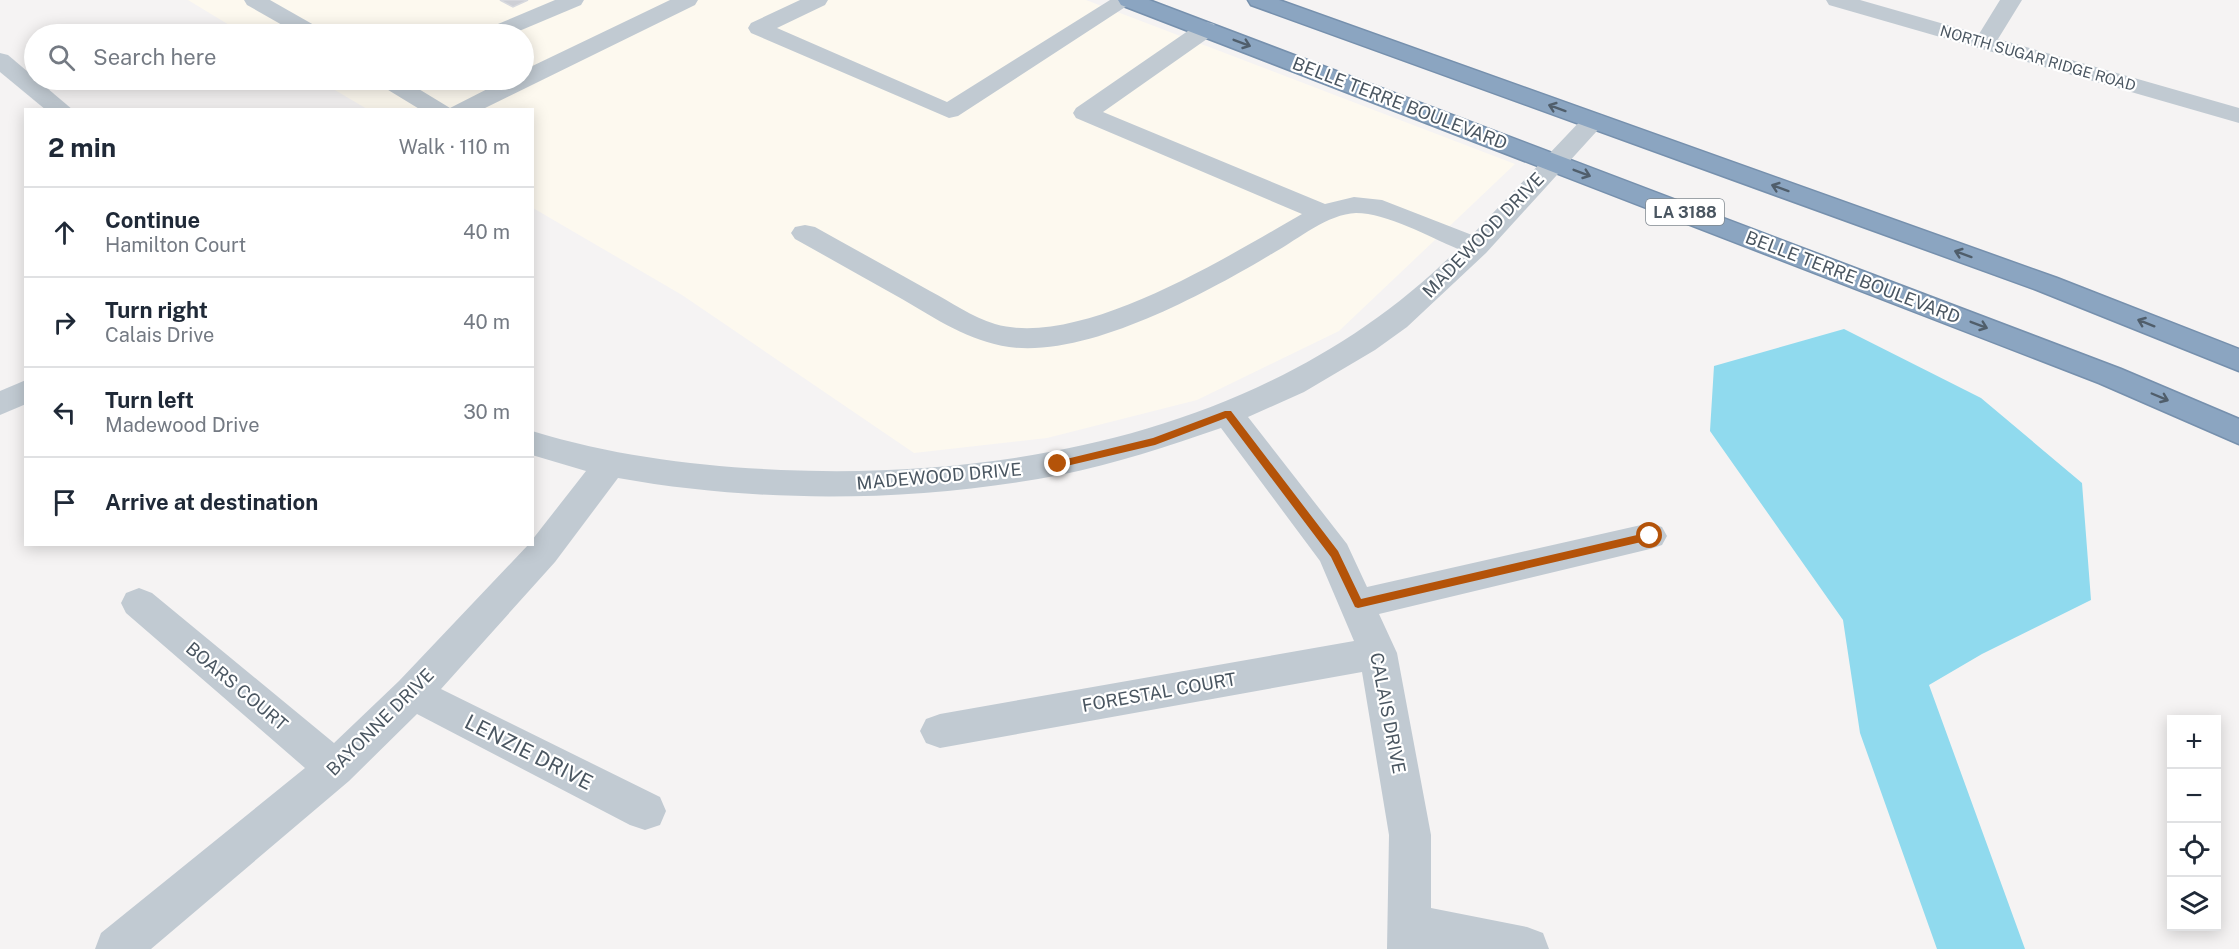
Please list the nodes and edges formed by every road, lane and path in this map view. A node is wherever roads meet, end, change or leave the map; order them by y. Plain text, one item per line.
1 (255, 0) edge
2 (573, 0) edge
3 (687, 0) edge
4 (817, 0) edge
5 (1127, 0) edge
6 (1259, 0) edge
7 (1837, 0) edge
8 (2011, 0) edge
9 (296, 24) edge
10 (517, 24) edge
11 (1206, 29) junction
12 (1985, 42) junction
13 (0, 60) edge
14 (534, 74) edge
15 (24, 80) edge
16 (37, 90) edge
17 (406, 90) edge
18 (501, 90) edge
19 (59, 108) edge
20 (436, 108) edge
21 (464, 108) edge
22 (2239, 116) edge
23 (1594, 121) junction
24 (1553, 162) junction
25 (1323, 213) junction
26 (805, 233) dead end
27 (1476, 247) junction
28 (2239, 361) edge
29 (24, 392) edge
30 (0, 404) edge
31 (1228, 414) junction
32 (2239, 432) edge
33 (534, 444) edge
34 (611, 463) junction
35 (1650, 536) dead end
36 (139, 603) dead end
37 (1358, 604) junction
38 (1378, 653) junction
39 (413, 693) junction
40 (940, 731) dead end
41 (335, 768) junction
42 (645, 811) dead end
43 (1408, 937) edge
44 (117, 949) edge
45 (1527, 949) edge

1 - 9 street
2 - 10 street
3 - 14 street
4 - 5 street
5 - 11 highway, BELLE TERRE BOULEVARD / LA 3188
23 -> 6 highway
7 - 12 street, NORTH SUGAR RIDGE ROAD
8 - 12 street
11 -> 24 highway, BELLE TERRE BOULEVARD / LA 3188
11 - 25 street
12 - 22 street, NORTH SUGAR RIDGE ROAD
13 - 15 street
16 - 19 street
17 - 20 street
18 - 21 street
23 - 24 street, MADEWOOD DRIVE
28 -> 23 highway
24 - 27 street, MADEWOOD DRIVE
24 -> 32 highway, BELLE TERRE BOULEVARD / LA 3188
25 - 26 street
25 - 27 street
27 - 31 street, MADEWOOD DRIVE
29 - 30 street
31 - 34 street, MADEWOOD DRIVE
31 - 37 street, CALAIS DRIVE
33 - 34 street, MADEWOOD DRIVE
34 - 39 street, BAYONNE DRIVE
35 - 37 street
36 - 41 street, BOARS COURT
37 - 38 street, CALAIS DRIVE
38 - 40 street, FORESTAL COURT
38 - 43 street, CALAIS DRIVE
39 - 41 street, BAYONNE DRIVE
39 - 42 street, LENZIE DRIVE
41 - 44 street, BAYONNE DRIVE
43 - 45 street

